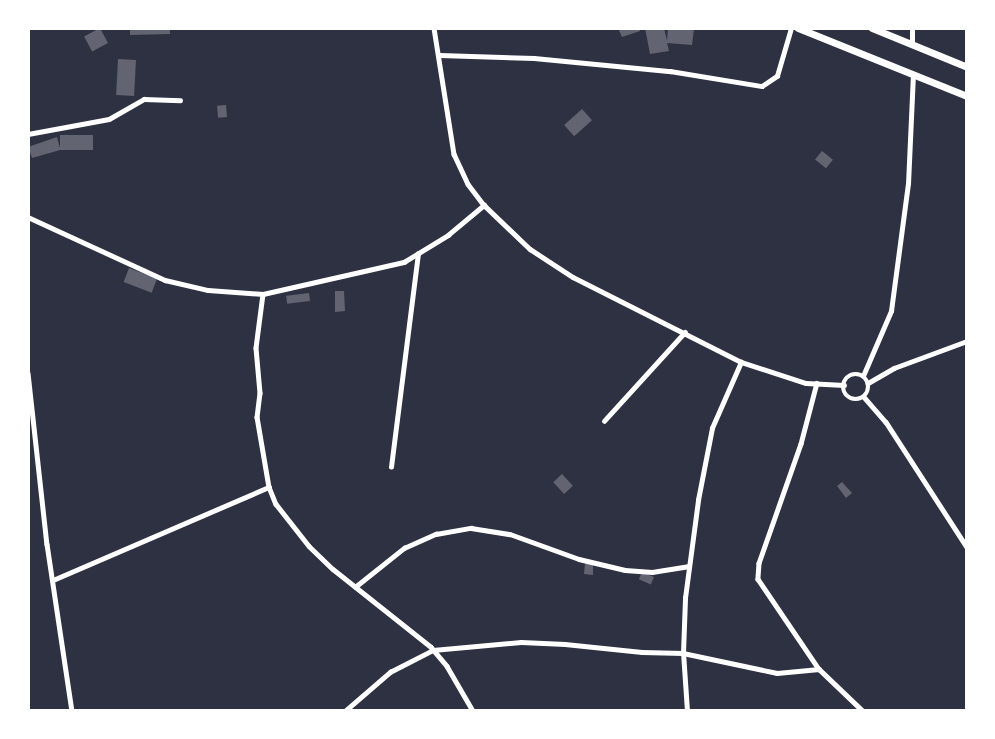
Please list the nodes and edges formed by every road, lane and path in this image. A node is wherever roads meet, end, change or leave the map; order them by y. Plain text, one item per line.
1 (434, 28) edge
2 (791, 28) edge
3 (798, 28) edge
4 (872, 28) edge
5 (912, 28) edge
6 (912, 44) junction
7 (440, 55) junction
8 (967, 67) edge
9 (913, 74) junction
10 (967, 96) edge
11 (180, 100) dead end
12 (28, 134) edge
13 (484, 205) junction
14 (28, 217) edge
15 (418, 254) junction
16 (263, 294) junction
17 (685, 332) junction
18 (967, 341) edge
19 (741, 362) junction
20 (28, 373) edge
21 (863, 376) junction
22 (817, 383) junction
23 (868, 383) junction
24 (844, 385) junction
25 (864, 397) junction
26 (604, 421) dead end
27 (391, 467) dead end
28 (269, 487) junction
29 (967, 547) edge
30 (688, 566) junction
31 (53, 580) junction
32 (355, 587) junction
33 (433, 650) junction
34 (683, 653) junction
35 (819, 669) junction
36 (72, 711) edge
37 (345, 711) edge
38 (473, 711) edge
39 (687, 711) edge
40 (863, 711) edge

1 - 7 street
2 - 7 street
3 - 9 main road
4 - 6 main road
5 - 6 street
6 - 8 main road
7 - 13 street
9 - 10 main road
9 - 21 street
11 - 12 street
13 - 15 street
13 - 17 street
14 - 16 street
15 - 16 street
15 - 27 street
16 - 28 street
17 - 19 street
17 - 26 street
18 - 23 street
19 - 22 street
19 - 30 street
20 - 31 street
21 - 23 street
21 - 24 street
22 - 24 street
22 - 35 street
23 - 25 street
24 - 25 street
25 - 29 street
28 - 31 street
28 - 32 street
30 - 32 street
30 - 34 street
31 - 36 street
32 - 33 street
33 - 34 street
33 - 37 street
33 - 38 street
34 - 35 street
34 - 39 street
35 - 40 street

